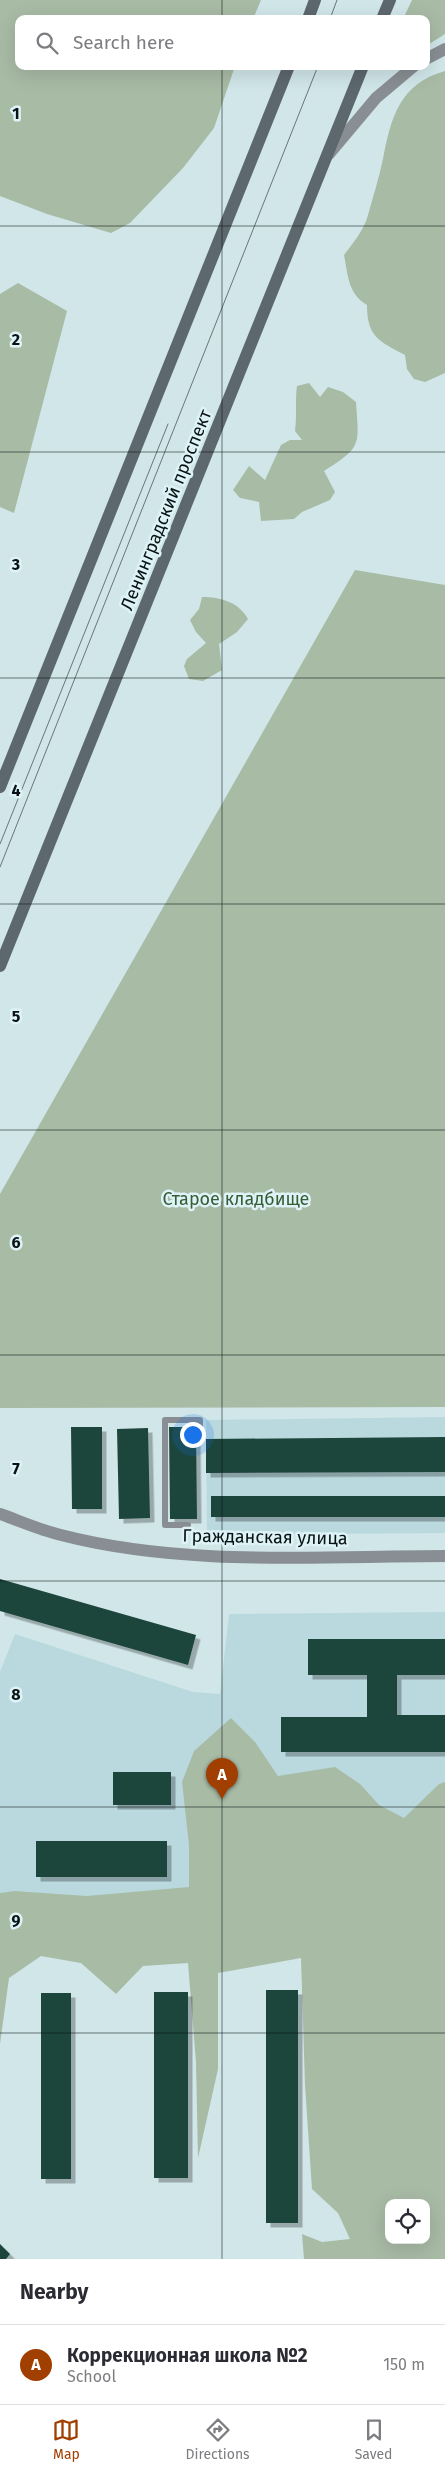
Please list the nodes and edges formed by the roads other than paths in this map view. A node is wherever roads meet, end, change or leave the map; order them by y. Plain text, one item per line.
1 (315, 0) edge
2 (390, 0) edge
3 (309, 15) edge
4 (384, 15) edge
5 (445, 49) edge
6 (430, 57) edge
7 (287, 70) edge
8 (362, 70) edge
9 (409, 70) edge
10 (328, 156) junction
11 (0, 787) edge
12 (0, 966) edge
13 (200, 1433) dead end
14 (0, 1514) edge
15 (188, 1525) dead end
16 (445, 1556) edge

1 - 3 main road
2 - 4 main road
5 - 6 street
7 - 11 main road
8 - 10 main road, Ленинградский проспект
9 - 10 street
10 - 12 main road, Ленинградский проспект
13 - 15 lane
14 - 16 street, Гражданская улица

